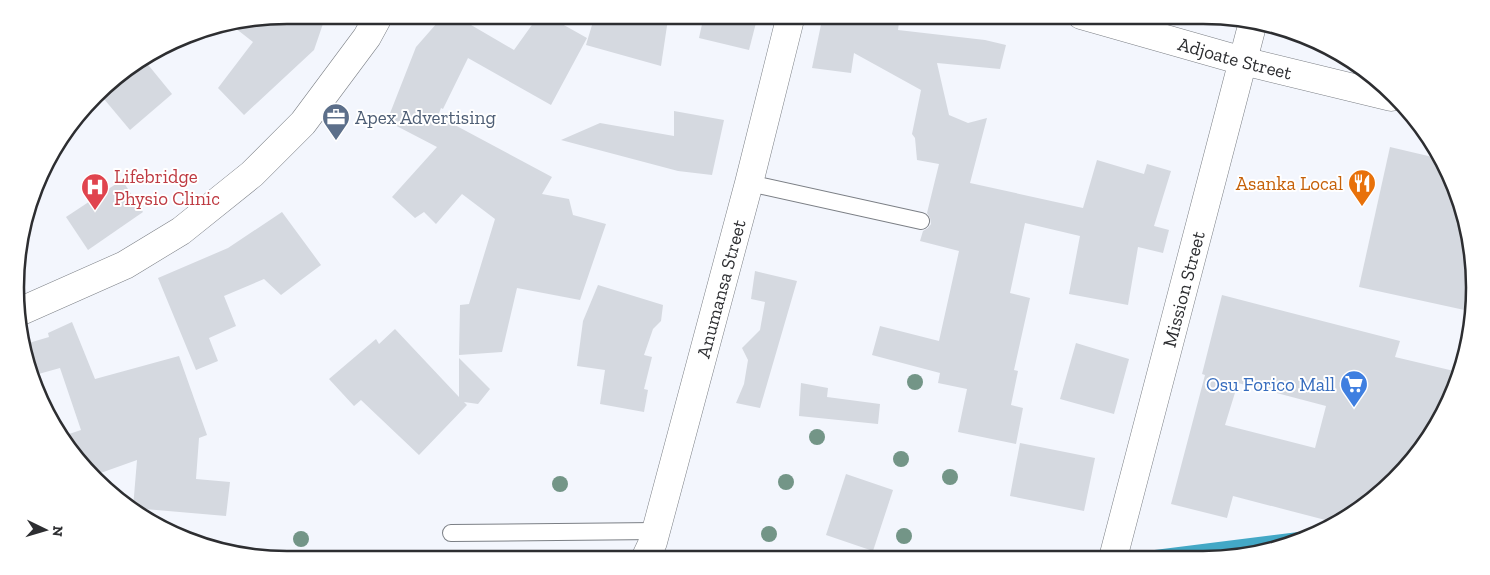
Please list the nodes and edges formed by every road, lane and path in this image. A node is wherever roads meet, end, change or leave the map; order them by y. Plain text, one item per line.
1 (374, 24) edge
2 (789, 24) edge
3 (1112, 24) edge
4 (1251, 28) edge
5 (1242, 61) junction
6 (1382, 95) edge
7 (749, 183) junction
8 (922, 221) dead end
9 (25, 310) edge
10 (451, 533) dead end
11 (651, 544) edge
12 (1116, 551) edge

1 - 9 street
2 - 7 street, Anumansa Street
3 - 5 street, Adjoate Street
4 - 5 street, Mission Street
5 - 6 street, Adjoate Street
5 - 12 street, Mission Street
7 - 8 lane
7 - 11 street, Anumansa Street
10 - 11 lane

